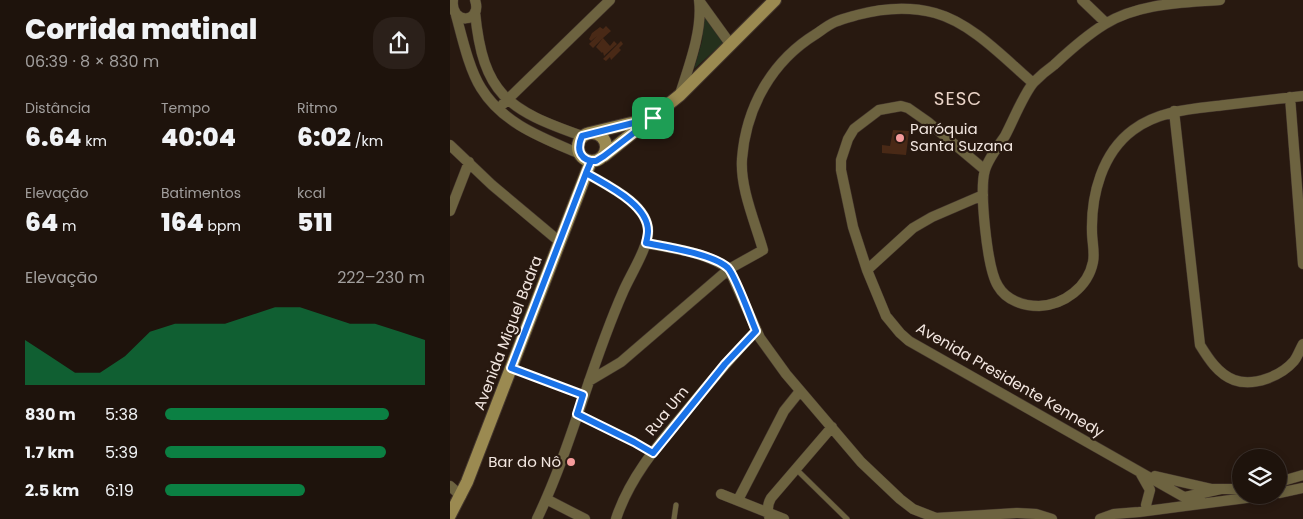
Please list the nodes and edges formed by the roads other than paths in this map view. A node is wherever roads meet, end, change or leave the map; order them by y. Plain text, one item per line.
1 (475, 0) edge
2 (610, 0) edge
3 (775, 0) edge
4 (1082, 0) edge
5 (1220, 0) edge
6 (699, 1) edge
7 (452, 3) edge
8 (475, 12) junction
9 (456, 15) junction
10 (1106, 23) junction
11 (731, 45) junction
12 (1033, 83) junction
13 (680, 95) junction
14 (1303, 96) edge
15 (1290, 98) junction
16 (507, 99) junction
17 (498, 109) junction
18 (1174, 111) junction
19 (653, 118) junction
20 (586, 135) junction
21 (450, 144) edge
22 (604, 156) junction
23 (469, 162) junction
24 (586, 163) junction
25 (985, 170) junction
26 (983, 195) junction
27 (450, 211) edge
28 (560, 242) junction
29 (646, 243) junction
30 (1303, 264) edge
31 (729, 269) junction
32 (867, 270) junction
33 (756, 331) junction
34 (1303, 344) edge
35 (511, 368) junction
36 (589, 381) junction
37 (800, 391) junction
38 (583, 395) junction
39 (577, 414) junction
40 (832, 427) junction
41 (653, 453) junction
42 (796, 468) junction
43 (1139, 472) junction
44 (1300, 476) edge
45 (1287, 480) edge
46 (1187, 485) junction
47 (450, 486) edge
48 (1221, 489) junction
49 (1232, 489) edge
50 (1302, 489) edge
51 (1287, 492) edge
52 (721, 494) dead end
53 (461, 496) junction
54 (1184, 497) junction
55 (546, 499) junction
56 (738, 500) junction
57 (1232, 500) edge
58 (1204, 503) junction
59 (676, 505) dead end
60 (1146, 505) junction
61 (1159, 509) junction
62 (1114, 514) junction
63 (450, 515) edge
64 (769, 516) edge
65 (537, 519) edge
66 (585, 519) edge
67 (616, 519) edge
68 (674, 519) edge
69 (784, 519) edge
70 (847, 519) edge
71 (1052, 519) edge
72 (1100, 519) edge

1 - 8 street
2 - 16 street
3 - 11 main road
4 - 10 street
5 - 10 street
6 - 11 street
6 - 13 street
7 - 9 street
8 - 9 street
8 - 16 street
9 - 17 street
10 - 12 street
11 - 13 main road
12 - 25 street
12 - 31 street
13 - 19 main road
14 - 15 street
15 - 18 street
15 - 30 street
16 - 17 street
16 - 20 street
17 - 24 street
18 - 26 street
18 - 34 street
19 - 20 main road
19 - 22 main road
20 - 22 main road
20 - 24 main road
21 - 23 street
22 - 24 main road
23 - 27 street
23 - 28 street
24 - 28 main road, Avenida Miguel Badra
24 - 29 street
25 - 26 street
25 - 32 street, Avenida Presidente Kennedy
26 - 32 street
28 - 35 main road, Avenida Miguel Badra
29 - 31 street
29 - 36 street
31 - 33 street
31 - 36 street
32 - 43 street, Avenida Presidente Kennedy
33 - 37 street
33 - 41 street, Rua Um
35 - 38 lane
35 - 53 main road, Avenida Miguel Badra
36 - 38 street
37 - 40 street
37 - 56 street
38 - 39 street
39 - 41 lane
39 - 55 street
40 - 42 street
40 - 71 street
41 - 67 street, Rua Um
42 - 64 street
42 - 70 lane
43 - 46 street, Avenida Presidente Kennedy
43 - 54 street, Avenida Presidente Kennedy
43 - 60 street
44 - 45 street
44 - 50 street
46 - 48 street, Avenida Presidente Kennedy
46 - 54 street
47 - 53 street
48 - 49 street
48 - 54 street
50 - 51 street
52 - 56 street
53 - 63 main road, Avenida Miguel Badra
54 - 58 street, Avenida Presidente Kennedy
54 - 60 street
54 - 61 street
55 - 65 street
55 - 66 street
56 - 64 street
57 - 58 street
58 - 61 street
59 - 68 lane
60 - 62 street
61 - 62 street
62 - 72 street
64 - 69 street

